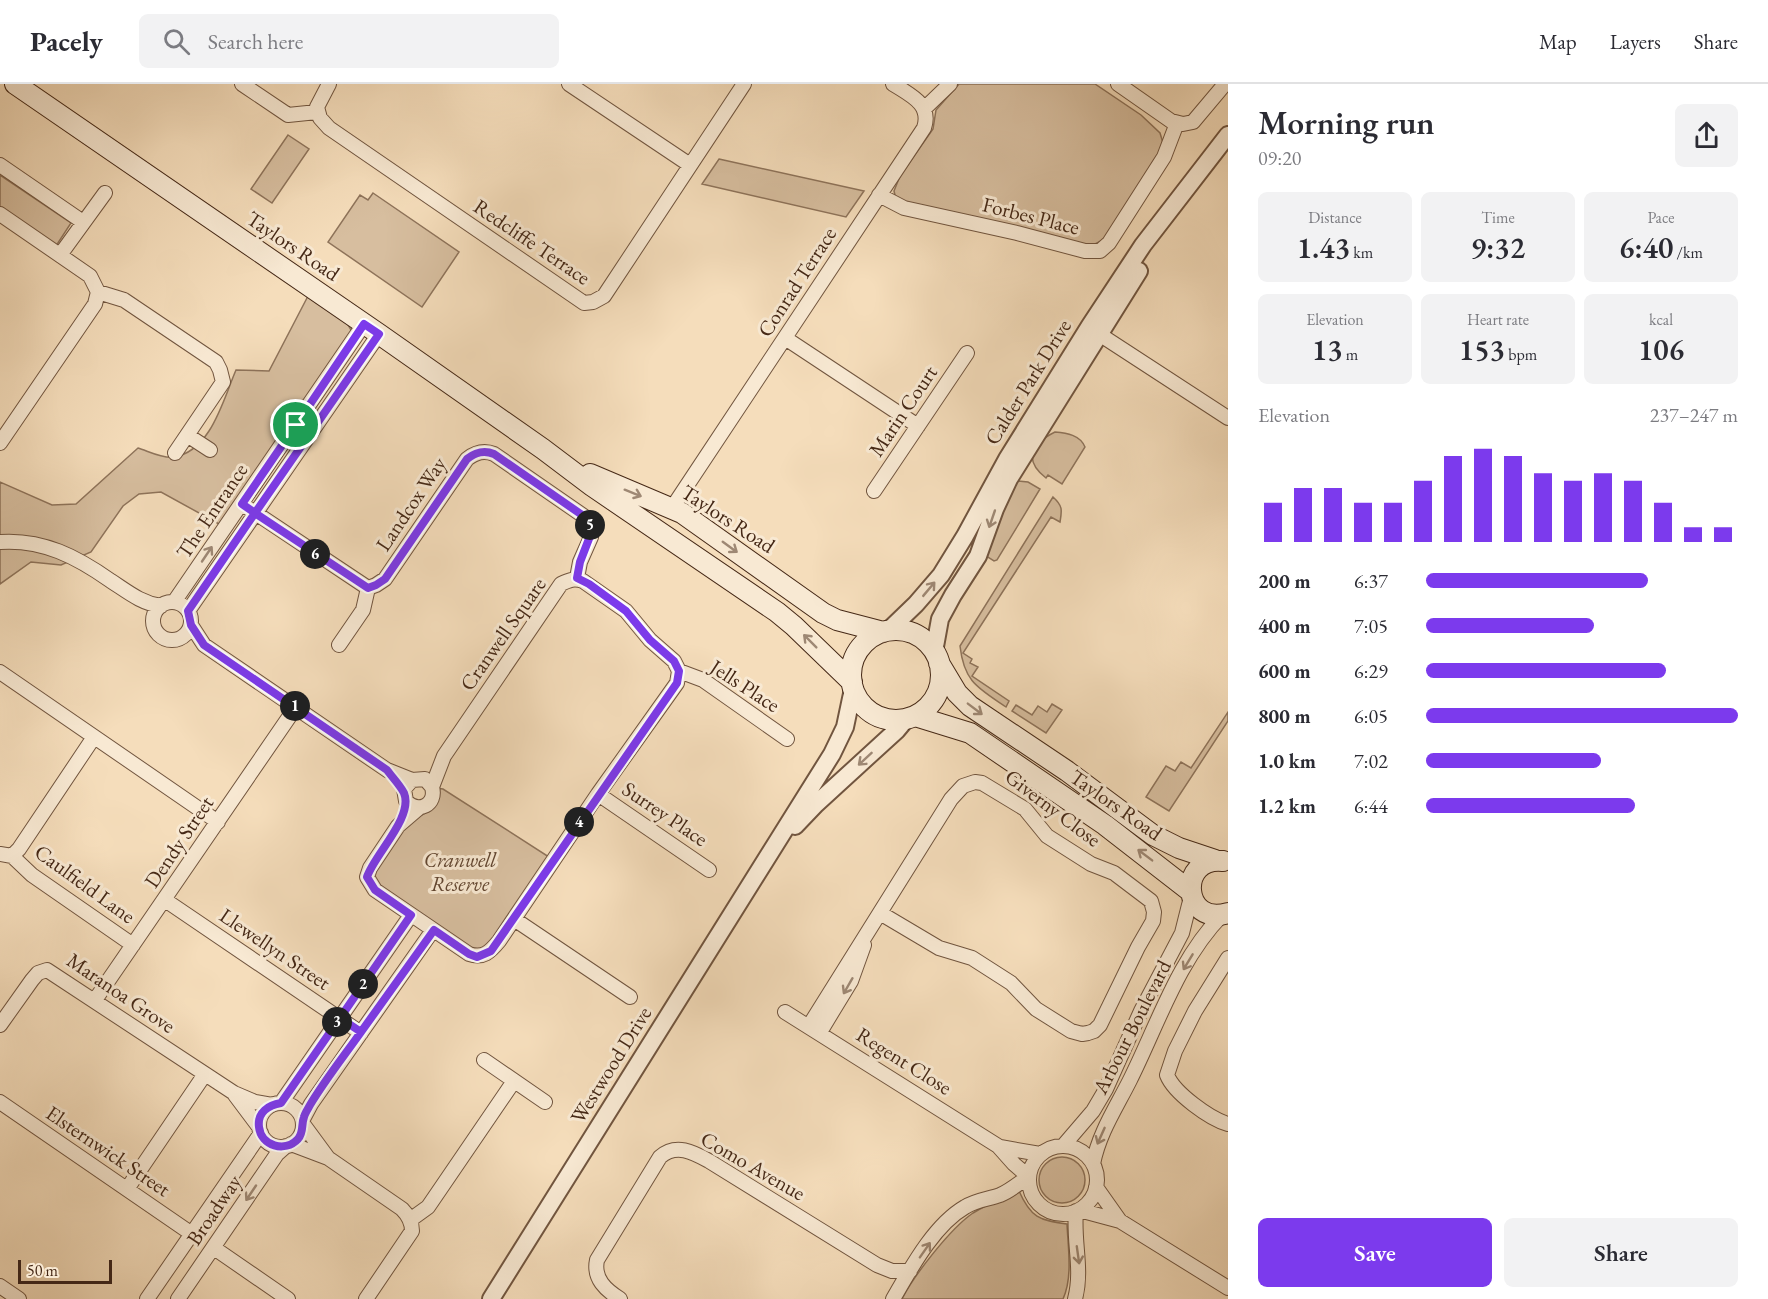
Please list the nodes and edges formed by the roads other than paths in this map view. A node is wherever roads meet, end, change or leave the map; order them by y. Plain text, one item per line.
1 (15, 84) edge
2 (242, 84) edge
3 (329, 84) edge
4 (569, 84) edge
5 (744, 84) edge
6 (893, 84) edge
7 (950, 84) edge
8 (1118, 84) edge
9 (1225, 84) edge
10 (924, 109) junction
11 (318, 115) junction
12 (1177, 123) junction
13 (1228, 135) edge
14 (0, 165) edge
15 (690, 165) junction
16 (105, 193) dead end
17 (879, 195) junction
18 (0, 214) edge
19 (83, 222) junction
20 (60, 255) junction
21 (98, 292) junction
22 (371, 329) junction
23 (1094, 330) junction
24 (786, 338) junction
25 (967, 353) dead end
26 (1228, 418) edge
27 (918, 426) junction
28 (187, 435) junction
29 (0, 443) edge
30 (543, 449) junction
31 (210, 450) dead end
32 (175, 453) dead end
33 (1012, 463) junction
34 (874, 491) dead end
35 (242, 504) junction
36 (672, 508) junction
37 (255, 513) junction
38 (657, 531) junction
39 (0, 542) edge
40 (577, 578) junction
41 (368, 588) junction
42 (140, 600) junction
43 (167, 604) junction
44 (189, 618) junction
45 (153, 619) junction
46 (886, 631) junction
47 (180, 639) junction
48 (204, 645) junction
49 (339, 645) dead end
50 (937, 657) junction
51 (679, 671) junction
52 (0, 672) edge
53 (853, 686) junction
54 (296, 707) junction
55 (911, 717) junction
56 (94, 737) junction
57 (787, 739) dead end
58 (444, 756) junction
59 (387, 770) junction
60 (416, 779) junction
61 (432, 786) junction
62 (598, 794) junction
63 (405, 797) junction
64 (419, 808) junction
65 (218, 822) junction
66 (398, 826) junction
67 (6, 855) edge
68 (768, 855) junction
69 (1223, 858) edge
70 (709, 870) dead end
71 (1191, 894) junction
72 (165, 900) junction
73 (880, 913) junction
74 (1226, 914) edge
75 (411, 915) junction
76 (514, 919) junction
77 (434, 930) junction
78 (133, 945) junction
79 (1228, 958) edge
80 (630, 997) dead end
81 (96, 1000) junction
82 (785, 1012) dead end
83 (340, 1018) junction
84 (0, 1025) edge
85 (814, 1029) junction
86 (361, 1032) junction
87 (484, 1060) dead end
88 (205, 1074) junction
89 (514, 1081) junction
90 (234, 1093) junction
91 (545, 1101) dead end
92 (0, 1102) edge
93 (277, 1104) junction
94 (303, 1122) junction
95 (1228, 1124) edge
96 (260, 1130) junction
97 (289, 1145) junction
98 (1064, 1146) junction
99 (1000, 1147) junction
100 (1040, 1154) junction
101 (328, 1158) junction
102 (1093, 1164) junction
103 (1028, 1177) junction
104 (1096, 1186) junction
105 (127, 1189) junction
106 (1078, 1211) junction
107 (410, 1220) junction
108 (1120, 1221) junction
109 (192, 1234) junction
110 (214, 1248) junction
111 (876, 1265) junction
112 (910, 1271) junction
113 (0, 1286) edge
114 (1228, 1288) edge
115 (895, 1296) edge
116 (19, 1299) edge
117 (147, 1299) edge
118 (178, 1299) edge
119 (288, 1299) edge
120 (366, 1299) edge
121 (491, 1299) edge
122 (620, 1299) edge
123 (1075, 1299) edge

1 - 22 main road, Taylors Road
2 - 11 street
3 - 11 street
4 - 15 street
5 - 15 street, Redcliffe Terrace
6 - 10 street
7 - 10 street
8 - 12 street
9 - 12 street
10 - 17 street, Conrad Terrace
11 - 15 street, Redcliffe Terrace
12 - 17 street, Forbes Place
13 - 23 street, Calder Park Drive
14 - 19 street
16 - 19 street
17 - 24 street, Conrad Terrace
18 - 20 street
19 - 20 street
20 - 21 street
21 - 28 street
21 - 29 street
22 - 30 main road, Taylors Road
22 - 35 street, The Entrance
22 - 37 street, The Entrance
23 - 26 street
23 - 33 street, Calder Park Drive
24 - 27 street
24 - 36 street, Conrad Terrace
25 - 27 street, Marin Court
27 - 34 street, Marin Court
28 - 31 street
28 - 32 street
30 -> 36 main road, Taylors Road
30 - 38 main road, Taylors Road
46 -> 33 street, Calder Park Drive
33 -> 50 street, Calder Park Drive
35 - 37 street
43 -> 35 street, The Entrance
36 - 38 main road
36 -> 46 main road, Taylors Road
37 - 41 street
37 - 44 street, The Entrance
53 -> 38 main road, Taylors Road
39 - 42 street
40 - 41 street, Landcox Way
40 - 51 street, Cranwell Square
40 - 58 street, Cranwell Square
41 - 49 street
42 - 43 street
42 - 45 street
43 - 44 street
43 - 45 street
44 - 47 street
44 - 48 street
45 - 47 street
46 - 50 main road
46 - 53 main road
47 - 48 street
48 - 54 street
50 - 55 main road
50 -> 69 main road, Taylors Road
51 - 57 street, Jells Place
51 - 62 street
52 - 56 street
53 - 55 main road
53 - 68 street, Westwood Drive
54 - 59 street
54 - 65 street, Dendy Street
55 -> 68 street, Westwood Drive
71 -> 55 main road, Taylors Road
56 - 65 street
56 - 67 street
58 - 60 street, Cranwell Square
58 - 61 street, Cranwell Square
59 - 60 street
59 - 63 street
60 - 61 street
60 - 63 street
61 - 64 street
62 - 70 street, Surrey Place
62 - 76 street
63 - 64 street
63 - 66 street
64 - 66 street
65 - 72 street, Dendy Street
66 - 75 street
67 - 78 street, Caulfield Lane
68 - 121 street, Westwood Drive
69 - 71 main road
71 - 74 main road, Taylors Road
71 - 98 street, Arbour Boulevard
72 - 78 street, Dendy Street
72 - 83 street, Llewellyn Street
73 - 73 street, Giverny Close
73 - 85 street, Giverny Close
74 -> 102 street, Arbour Boulevard
75 - 77 street
75 - 83 street
76 - 77 street
76 - 80 street
77 - 86 street
78 - 81 street, Dendy Street
79 - 95 street
81 - 84 street, Maranoa Grove
81 - 88 street, Maranoa Grove
82 - 85 street, Regent Close
83 - 86 street, Llewellyn Street
83 - 93 street
85 - 99 street, Regent Close
86 - 94 street
87 - 89 street
88 - 90 street, Maranoa Grove
88 - 105 street
89 - 91 street
89 - 107 street
90 - 93 street, Maranoa Grove
90 - 96 street, Maranoa Grove
92 - 105 street, Elsternwick Street
93 - 94 street
93 - 96 street
94 - 97 street
94 - 101 street
96 - 97 street
96 - 109 street, Broadway
97 - 101 street
97 -> 110 street, Broadway
98 - 100 street
98 - 102 street
99 - 100 street, Regent Close
99 - 103 street, Regent Close
100 - 103 street
101 - 107 street
102 - 104 street
103 - 106 street
112 -> 103 street
104 - 106 street
104 - 108 street
105 - 109 street, Elsternwick Street
106 - 108 street
106 -> 123 street
107 - 120 street
108 - 114 street
109 - 117 street, Broadway
110 - 118 street, Broadway
110 - 119 street
111 - 112 street, Como Avenue
111 - 115 street, Como Avenue
111 - 122 street, Como Avenue
112 - 115 street
113 - 116 street

